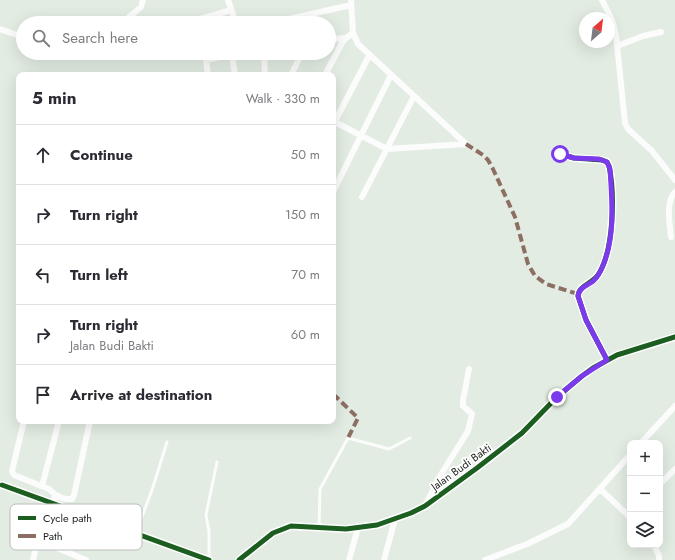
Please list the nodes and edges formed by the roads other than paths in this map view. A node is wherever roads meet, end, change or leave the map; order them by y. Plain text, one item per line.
1 (143, 0) edge
2 (229, 0) edge
3 (602, 0) edge
4 (351, 2) edge
5 (231, 10) junction
6 (131, 16) edge
7 (210, 16) edge
8 (233, 16) edge
9 (298, 16) edge
10 (0, 29) edge
11 (661, 32) dead end
12 (353, 33) junction
13 (16, 35) edge
14 (346, 38) junction
15 (336, 39) edge
16 (618, 46) junction
17 (336, 56) edge
18 (369, 56) junction
19 (206, 60) edge
20 (232, 60) edge
21 (264, 60) edge
22 (298, 60) edge
23 (334, 60) edge
24 (208, 72) edge
25 (234, 72) edge
26 (265, 72) edge
27 (292, 72) edge
28 (327, 72) edge
29 (392, 75) junction
30 (414, 96) junction
31 (336, 119) edge
32 (336, 124) edge
33 (361, 136) junction
34 (387, 149) junction
35 (560, 154) dead end
36 (675, 180) edge
37 (336, 186) edge
38 (675, 192) edge
39 (362, 197) dead end
40 (671, 237) dead end
41 (675, 337) edge
42 (607, 360) junction
43 (469, 370) dead end
44 (675, 406) edge
45 (23, 424) edge
46 (58, 424) edge
47 (89, 424) edge
48 (410, 438) dead end
49 (644, 440) edge
50 (167, 442) dead end
51 (627, 458) edge
52 (217, 462) dead end
53 (675, 469) edge
54 (663, 481) edge
55 (2, 485) dead end
56 (42, 486) junction
57 (600, 489) junction
58 (56, 495) junction
59 (52, 502) junction
60 (57, 504) edge
61 (425, 506) junction
62 (627, 509) edge
63 (142, 518) edge
64 (395, 519) junction
65 (319, 527) junction
66 (358, 528) junction
67 (142, 535) edge
68 (655, 548) edge
69 (36, 550) edge
70 (62, 550) edge
71 (33, 560) edge
72 (86, 560) edge
73 (209, 560) edge
74 (239, 560) edge
75 (349, 560) edge
76 (384, 560) edge
77 (485, 560) edge
78 (659, 560) edge

1 - 6 street
2 - 5 street
3 - 16 street
4 - 9 street
4 - 12 street
5 - 7 street
5 - 8 street
10 - 13 street
11 - 16 street
12 - 14 street
12 - 18 street
14 - 15 street
14 - 17 street
16 - 36 street
18 - 29 street
18 - 31 street
19 - 24 street
20 - 25 street
21 - 26 street
22 - 27 street
23 - 28 street
29 - 30 street
29 - 33 street
30 - 34 street
30 - 34 street
32 - 33 street
33 - 34 street
33 - 37 street
34 - 39 street
35 - 42 street
38 - 40 street
41 - 42 street, Jalan Budi Bakti
42 - 61 street, Jalan Budi Bakti
43 - 61 street
44 - 49 street
45 - 56 street
46 - 56 street
47 - 58 street
48 - 65 lane
50 - 63 lane
51 - 57 street
52 - 73 lane
53 - 54 street
55 - 59 street
56 - 58 street
57 - 62 street
57 - 77 street
58 - 59 street
59 - 60 street
61 - 64 street, Jalan Budi Bakti
64 - 66 street, Jalan Budi Bakti
64 - 76 street
65 - 66 street, Jalan Budi Bakti
65 - 74 street, Jalan Budi Bakti
66 - 75 street
67 - 73 street
68 - 78 street
69 - 71 street
70 - 72 street

